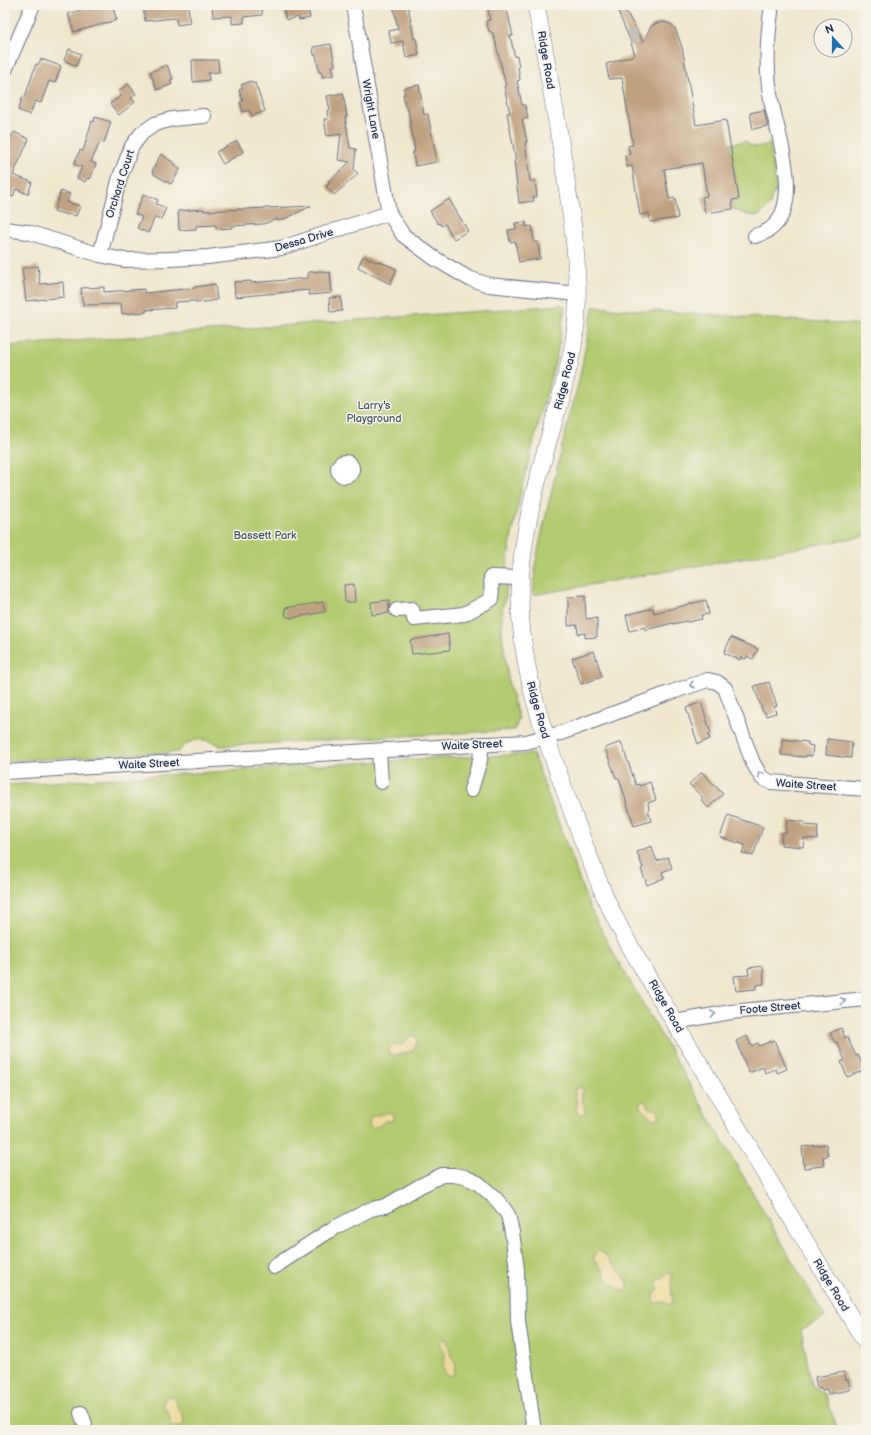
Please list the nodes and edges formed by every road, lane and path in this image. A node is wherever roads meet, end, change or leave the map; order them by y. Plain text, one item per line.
1 (33, 5) edge
2 (353, 5) edge
3 (536, 5) edge
4 (771, 12) dead end
5 (5, 70) edge
6 (204, 116) dead end
7 (388, 213) junction
8 (5, 229) edge
9 (755, 236) dead end
10 (100, 255) junction
11 (578, 294) junction
12 (521, 578) junction
13 (397, 610) dead end
14 (545, 737) junction
15 (482, 744) junction
16 (379, 751) junction
17 (5, 772) edge
18 (381, 782) dead end
19 (866, 789) edge
20 (471, 790) dead end
21 (866, 999) edge
22 (675, 1022) junction
23 (274, 1267) dead end
24 (866, 1343) edge
25 (534, 1430) edge

1 - 5 street
2 - 7 street, Wright Lane
3 - 11 main road, Ridge Road
4 - 9 street
6 - 10 street, Orchard Court
7 - 10 street, Dessa Drive
7 - 11 street
8 - 10 street, Dessa Drive
11 - 12 main road, Ridge Road
12 - 13 street
12 - 14 main road, Ridge Road
14 - 15 street, Waite Street
19 -> 14 street, Waite Street
14 - 22 main road, Ridge Road
15 - 16 street, Waite Street
15 - 20 street
16 - 17 street, Waite Street
16 - 18 street
22 -> 21 street, Foote Street
22 - 24 main road, Ridge Road
23 - 25 street

